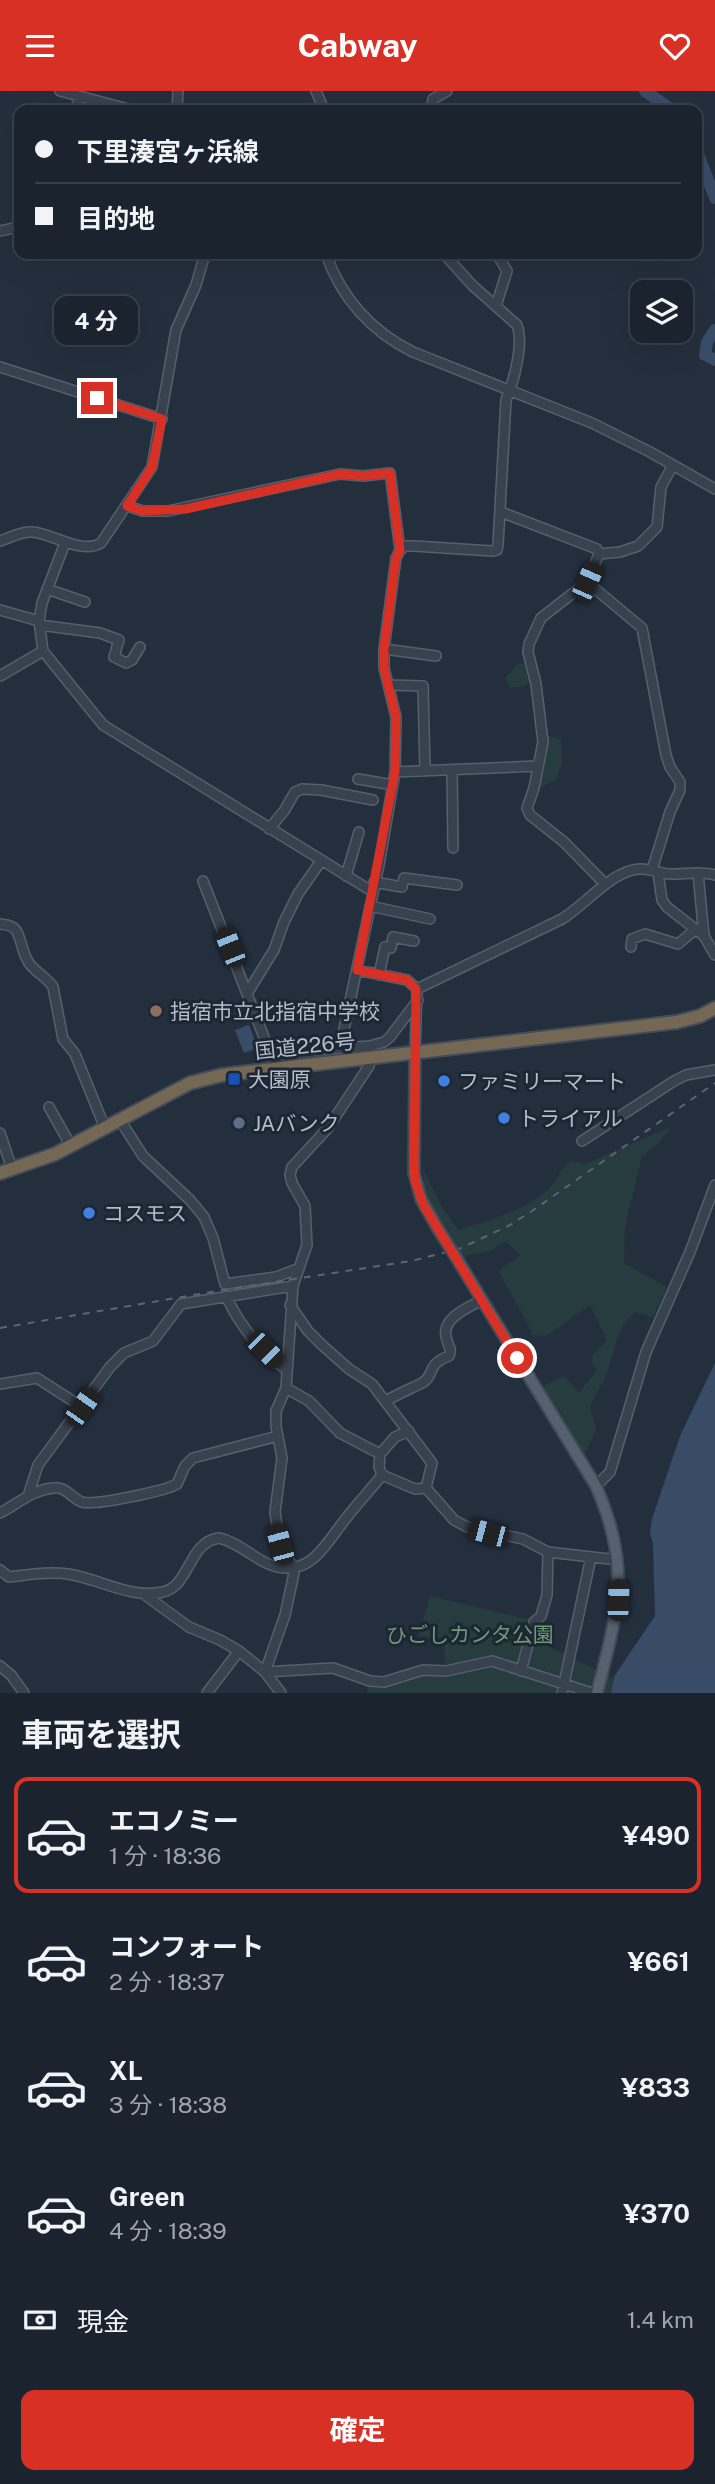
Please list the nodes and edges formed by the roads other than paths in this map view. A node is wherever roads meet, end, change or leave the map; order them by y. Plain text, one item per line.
1 (60, 91) edge
2 (447, 91) edge
3 (74, 94) edge
4 (114, 105) edge
5 (432, 105) edge
6 (203, 259) edge
7 (328, 259) edge
8 (450, 259) edge
9 (500, 259) edge
10 (496, 306) junction
11 (0, 367) edge
12 (510, 390) junction
13 (162, 419) junction
14 (673, 465) junction
15 (715, 489) edge
16 (127, 506) junction
17 (501, 512) junction
18 (0, 541) edge
19 (65, 543) junction
20 (400, 550) junction
21 (599, 554) junction
22 (587, 582) junction
23 (47, 589) junction
24 (85, 603) dead end
25 (0, 610) edge
26 (39, 623) junction
27 (140, 647) dead end
28 (384, 649) junction
29 (43, 651) junction
30 (436, 656) dead end
31 (0, 676) edge
32 (389, 685) junction
33 (537, 766) junction
34 (452, 770) junction
35 (425, 771) junction
36 (395, 772) junction
37 (358, 779) dead end
38 (393, 785) junction
39 (373, 800) dead end
40 (269, 829) junction
41 (359, 832) dead end
42 (453, 848) dead end
43 (321, 862) junction
44 (655, 872) junction
45 (698, 873) junction
46 (715, 875) edge
47 (346, 876) junction
48 (203, 881) dead end
49 (605, 884) junction
50 (457, 885) dead end
51 (374, 888) junction
52 (370, 906) junction
53 (430, 919) dead end
54 (0, 924) edge
55 (700, 932) junction
56 (414, 941) dead end
57 (631, 947) dead end
58 (715, 955) edge
59 (357, 970) junction
60 (379, 975) junction
61 (248, 992) junction
62 (417, 994) junction
63 (715, 1008) edge
64 (340, 1048) junction
65 (415, 1052) junction
66 (369, 1058) junction
67 (275, 1064) junction
68 (715, 1070) edge
69 (49, 1107) dead end
70 (120, 1120) junction
71 (104, 1128) junction
72 (0, 1133) edge
73 (582, 1141) dead end
74 (71, 1146) junction
75 (6, 1171) edge
76 (715, 1185) edge
77 (297, 1269) junction
78 (293, 1286) junction
79 (226, 1296) junction
80 (482, 1300) junction
81 (290, 1305) junction
82 (286, 1370) junction
83 (0, 1384) edge
84 (286, 1388) junction
85 (386, 1401) junction
86 (82, 1407) junction
87 (409, 1431) junction
88 (278, 1436) junction
89 (380, 1454) junction
90 (382, 1475) junction
91 (596, 1486) junction
92 (426, 1488) junction
93 (29, 1493) junction
94 (0, 1513) edge
95 (548, 1552) junction
96 (591, 1557) junction
97 (618, 1560) junction
98 (293, 1567) junction
99 (0, 1570) edge
100 (145, 1595) junction
101 (239, 1651) junction
102 (0, 1666) edge
103 (521, 1671) junction
104 (265, 1672) junction
105 (563, 1688) edge
106 (24, 1693) edge
107 (207, 1693) edge
108 (281, 1693) edge
109 (595, 1693) edge

1 - 3 street
2 - 5 street
3 - 4 street
6 - 13 street
7 - 12 street
8 - 10 street
9 - 10 street
10 - 12 street
11 - 13 street
12 - 14 street
12 - 17 street
13 - 16 street
14 - 15 street
14 - 21 street
16 - 19 street
16 - 20 street
17 - 20 street
17 - 21 street
18 - 19 street
19 - 23 street
20 - 28 street
21 - 22 street
22 - 33 street
22 - 44 street
23 - 24 street
23 - 26 street
25 - 26 street
26 - 27 street
26 - 29 street
28 - 30 street
28 - 32 street
29 - 31 street
29 - 40 street
32 - 35 street
32 - 36 street
33 - 34 street
33 - 49 street
34 - 35 street
34 - 42 street
35 - 36 street
36 - 38 street
37 - 38 street
38 - 51 street
39 - 40 street
40 - 43 street
41 - 47 street
43 - 47 street
43 - 61 street
44 - 45 street
44 - 49 street
44 - 55 street
45 - 46 street
45 - 55 street
47 - 51 street
48 - 61 street
49 - 62 street
50 - 51 street
51 - 52 street
52 - 53 street
52 - 59 street
54 - 71 street
55 - 57 street
55 - 58 street
56 - 60 street
59 - 60 street
59 - 64 street
60 - 62 street
61 - 67 street
62 - 64 street
62 - 65 street
63 - 65 highway, 国道226号
64 - 67 street
65 - 66 highway, 国道226号
65 - 80 main road, bridge
66 - 67 highway, 国道226号
66 - 77 street
67 - 70 highway, 国道226号
68 - 73 street
69 - 74 street
70 - 71 highway, 国道226号
70 - 77 street
71 - 74 highway, 国道226号
72 - 75 street
74 - 75 highway, 国道226号
76 - 91 street
77 - 78 street
78 - 79 street
78 - 81 street
79 - 82 street
79 - 86 street
80 - 85 street
80 - 91 main road
81 - 82 street
81 - 85 street
82 - 84 street
83 - 86 street
84 - 88 street
84 - 89 street
85 - 87 street
86 - 93 street
87 - 89 street
87 - 92 street
88 - 93 street
88 - 98 street
89 - 90 street
90 - 92 street
90 - 98 street
91 - 97 main road
92 - 95 street
93 - 94 street
95 - 96 street
95 - 103 street
96 - 97 street
96 - 105 street
97 - 109 main road
98 - 100 street
98 - 104 street
99 - 100 street
100 - 101 street
101 - 104 street
101 - 107 street
102 - 106 street
103 - 104 street
103 - 105 street
104 - 108 street
105 - 109 street

